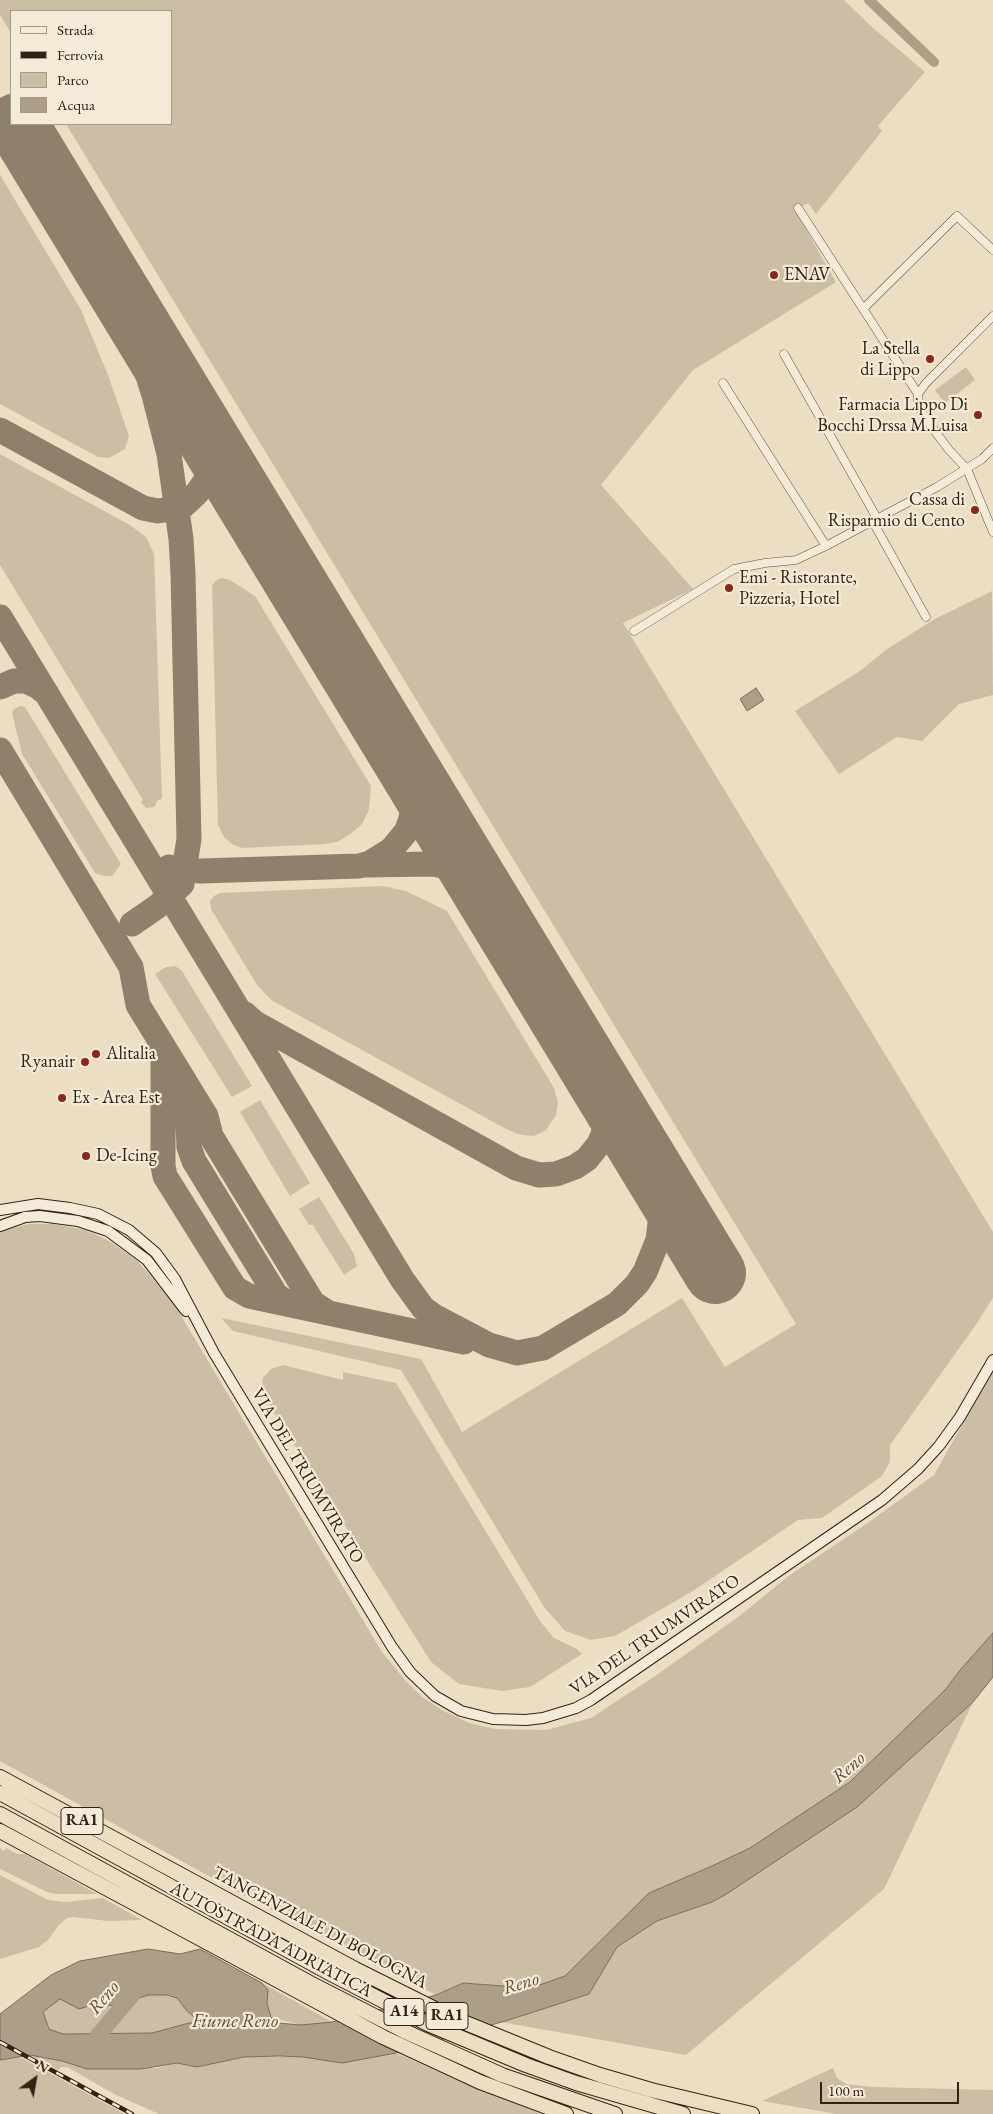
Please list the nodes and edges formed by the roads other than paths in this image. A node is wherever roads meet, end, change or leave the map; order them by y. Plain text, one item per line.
1 (798, 208) dead end
2 (993, 250) edge
3 (863, 309) junction
4 (993, 316) edge
5 (784, 354) dead end
6 (723, 383) dead end
7 (918, 394) junction
8 (993, 448) edge
9 (967, 468) junction
10 (875, 521) junction
11 (993, 532) edge
12 (826, 546) junction
13 (926, 617) dead end
14 (634, 631) dead end
15 (0, 1212) edge
16 (25, 1217) junction
17 (0, 1226) edge
18 (204, 1335) junction
19 (993, 1360) edge
20 (0, 1771) edge
21 (0, 1777) edge
22 (0, 1793) edge
23 (0, 1814) edge
24 (74, 1818) junction
25 (0, 1831) edge
26 (566, 2114) edge
27 (615, 2114) edge
28 (683, 2114) edge
29 (752, 2114) edge

1 - 3 street
2 - 3 street
3 - 7 street
4 - 7 street
5 - 10 street
6 - 12 street
7 - 9 street
8 - 9 street
9 - 10 street
9 - 11 street
10 - 12 street
10 - 13 street
12 - 14 street
15 - 16 street, VIA DEL TRIUMVIRATO
15 - 18 street, VIA DEL TRIUMVIRATO
16 - 17 street, VIA DEL TRIUMVIRATO
16 - 18 street, VIA DEL TRIUMVIRATO
18 - 19 street, VIA DEL TRIUMVIRATO
20 - 24 highway
21 - 24 highway, TANGENZIALE DI BOLOGNA / RA1
22 - 28 highway, AUTOSTRADA ADRIATICA / A14
23 - 27 highway, AUTOSTRADA ADRIATICA / A14
24 - 29 highway, TANGENZIALE DI BOLOGNA / RA1
25 - 26 highway, RA1

